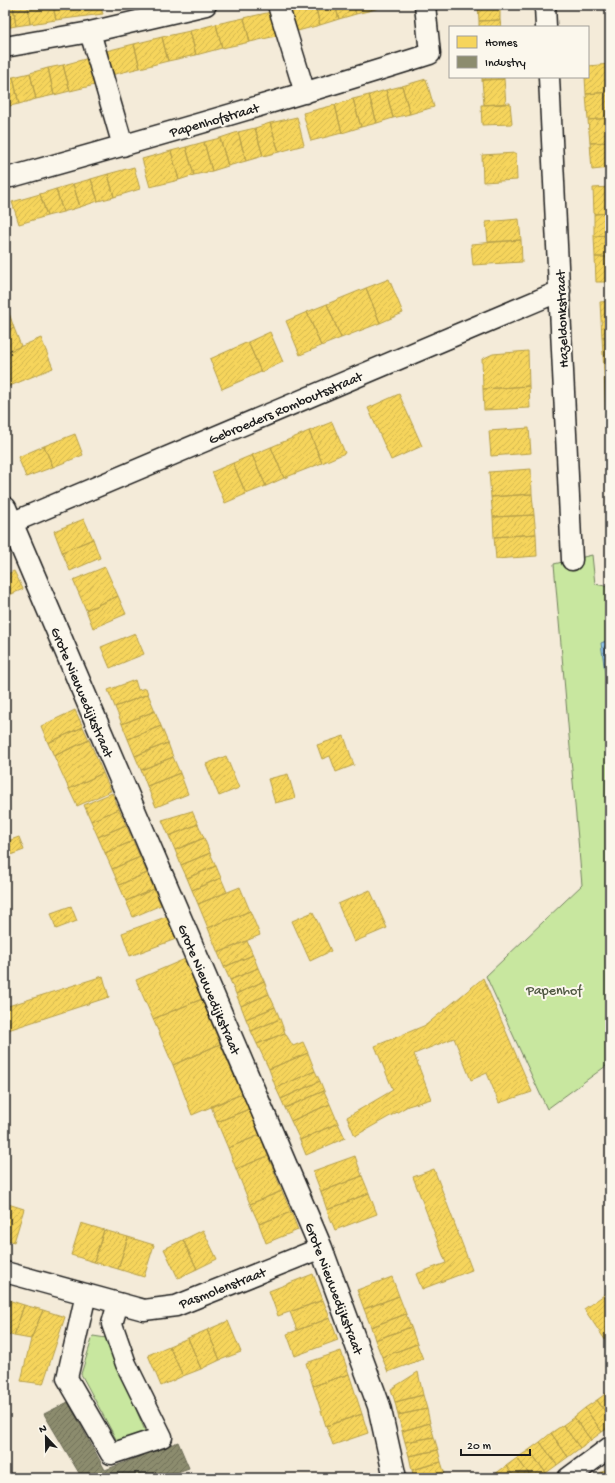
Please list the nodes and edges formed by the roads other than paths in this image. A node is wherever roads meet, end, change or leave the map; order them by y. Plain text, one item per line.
1 (206, 5) edge
2 (278, 5) edge
3 (425, 5) edge
4 (545, 5) edge
5 (546, 26) edge
6 (90, 32) junction
7 (5, 47) edge
8 (549, 78) edge
9 (305, 93) junction
10 (123, 146) junction
11 (5, 177) edge
12 (560, 291) junction
13 (8, 516) edge
14 (572, 560) dead end
15 (321, 1248) junction
16 (5, 1272) edge
17 (86, 1294) junction
18 (118, 1303) junction
19 (610, 1447) edge
20 (395, 1478) edge
21 (568, 1478) edge

1 - 6 street
2 - 9 street
3 - 9 street, Papenhofstraat
4 - 5 street
6 - 7 street
6 - 10 street
8 - 12 street, Hazeldonkstraat
9 - 10 street, Papenhofstraat
10 - 11 street, Papenhofstraat
12 - 13 street, Gebroeders Romboutsstraat
12 - 14 street, Hazeldonkstraat
13 - 15 main road, Grote Nieuwedijkstraat
15 - 18 street, Pasmolenstraat
15 - 20 main road, Grote Nieuwedijkstraat
16 - 17 street, Pasmolenstraat
17 - 18 street, Pasmolenstraat
17 - 18 street
19 - 21 street

